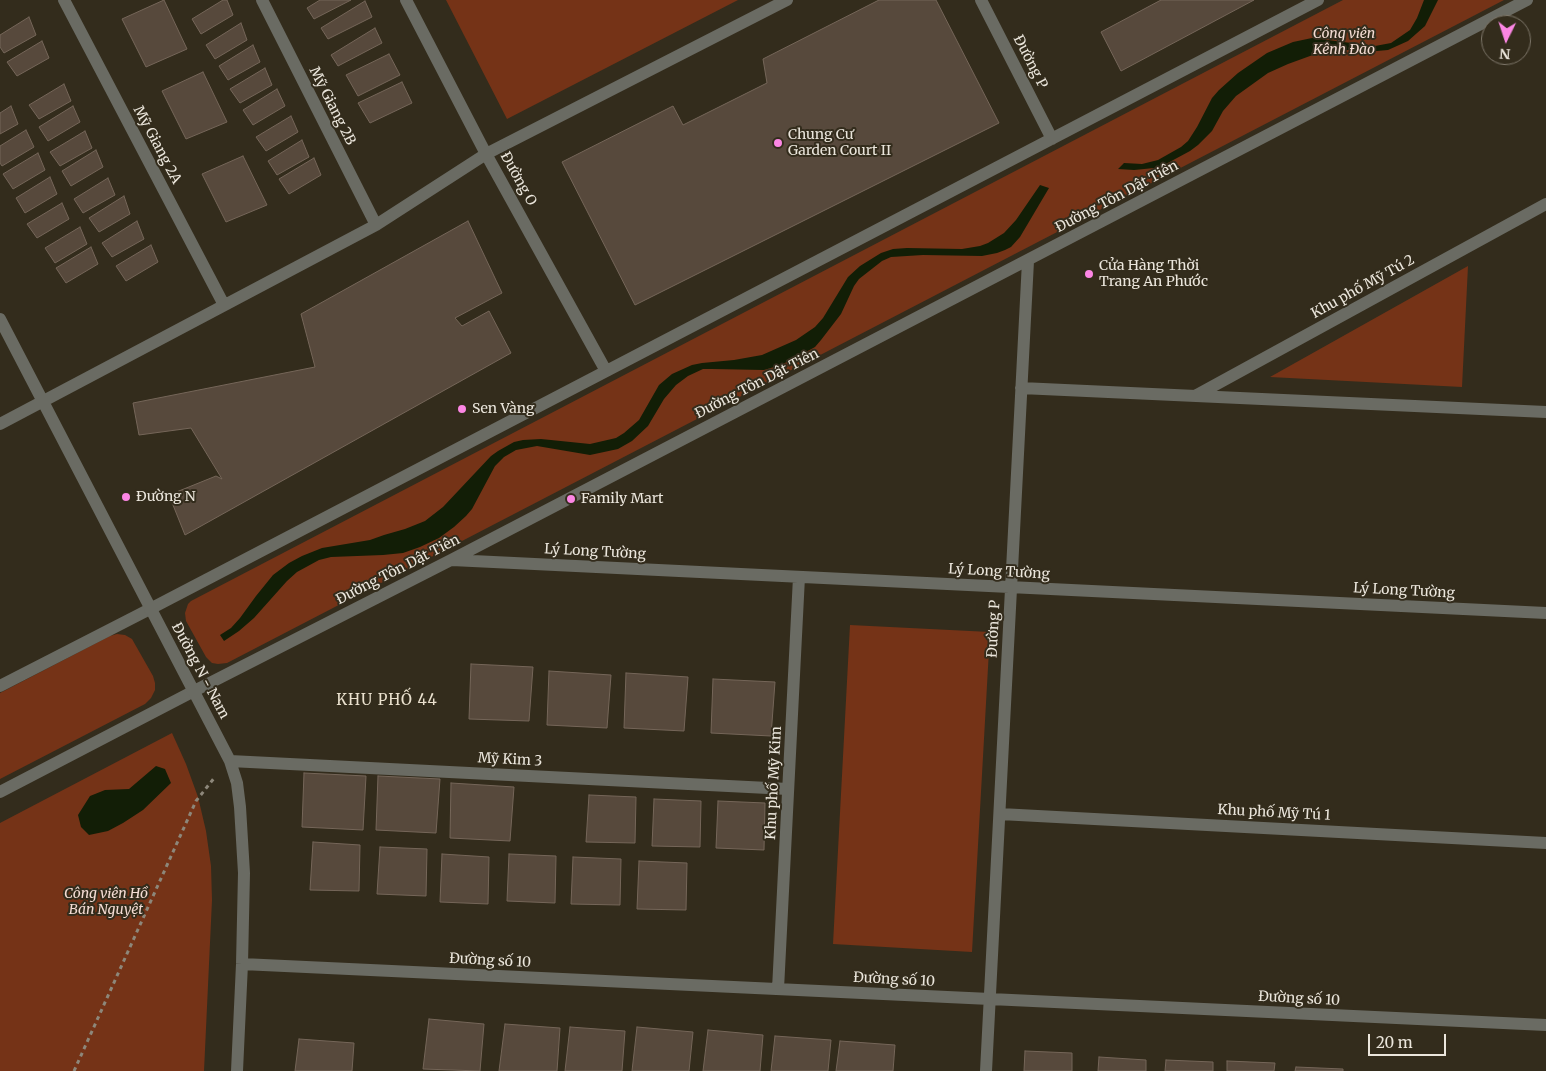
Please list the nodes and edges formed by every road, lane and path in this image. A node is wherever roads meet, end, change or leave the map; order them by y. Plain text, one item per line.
1 (64, 0) edge
2 (262, 0) edge
3 (406, 0) edge
4 (787, 0) edge
5 (981, 0) edge
6 (1318, 0) edge
7 (1527, 0) edge
8 (1052, 138) junction
9 (486, 154) junction
10 (1546, 204) edge
11 (376, 225) junction
12 (1028, 260) junction
13 (224, 305) junction
14 (0, 320) edge
15 (606, 371) junction
16 (1021, 388) junction
17 (1194, 396) junction
18 (42, 400) junction
19 (1546, 412) edge
20 (0, 424) edge
21 (451, 560) junction
22 (799, 577) junction
23 (1011, 587) junction
24 (150, 609) junction
25 (1546, 613) edge
26 (0, 686) edge
27 (194, 691) junction
28 (230, 761) junction
29 (788, 789) junction
30 (0, 792) edge
31 (1000, 814) junction
32 (1546, 843) edge
33 (242, 964) junction
34 (778, 989) junction
35 (990, 999) junction
36 (1546, 1025) edge
37 (74, 1071) edge
38 (237, 1071) edge
39 (986, 1071) edge

1 - 13 street, Mỹ Giang 2A
2 - 11 street, Mỹ Giang 2B
3 - 9 street, Đường O
4 - 9 street
5 - 8 street, Đường P
6 - 8 street
7 - 12 street, Đường Tôn Dật Tiên
8 - 15 street
9 - 11 street
9 - 15 street, Đường O
10 - 17 street, Khu phố Mỹ Tú 2
11 - 13 street
12 - 16 street, Đường P
12 - 21 street, Đường Tôn Dật Tiên
13 - 18 street
14 - 18 street, Đường N - Nam
15 - 24 street
16 - 17 street
16 - 23 street, Đường P
17 - 19 street
18 - 20 street
18 - 24 street, Đường N - Nam
21 - 22 street, Lý Long Tường
21 - 27 street, Đường Tôn Dật Tiên
22 - 23 street, Lý Long Tường
22 - 29 street, Khu phố Mỹ Kim
23 - 25 street, Lý Long Tường
23 - 31 street, Đường P
24 - 26 street
24 - 27 street, Đường N - Nam
27 - 28 street, Đường N - Nam
27 - 30 street, Đường Tôn Dật Tiên
28 - 29 street, Mỹ Kim 3
28 - 33 street, Đường N - Nam
28 - 37 path
29 - 34 street, Khu phố Mỹ Kim
31 - 32 street, Khu phố Mỹ Tú 1
31 - 35 street, Đường P
33 - 34 street, Đường số 10
33 - 38 street, Đường N - Nam
34 - 35 street, Đường số 10
35 - 36 street, Đường số 10
35 - 39 street, Đường P

